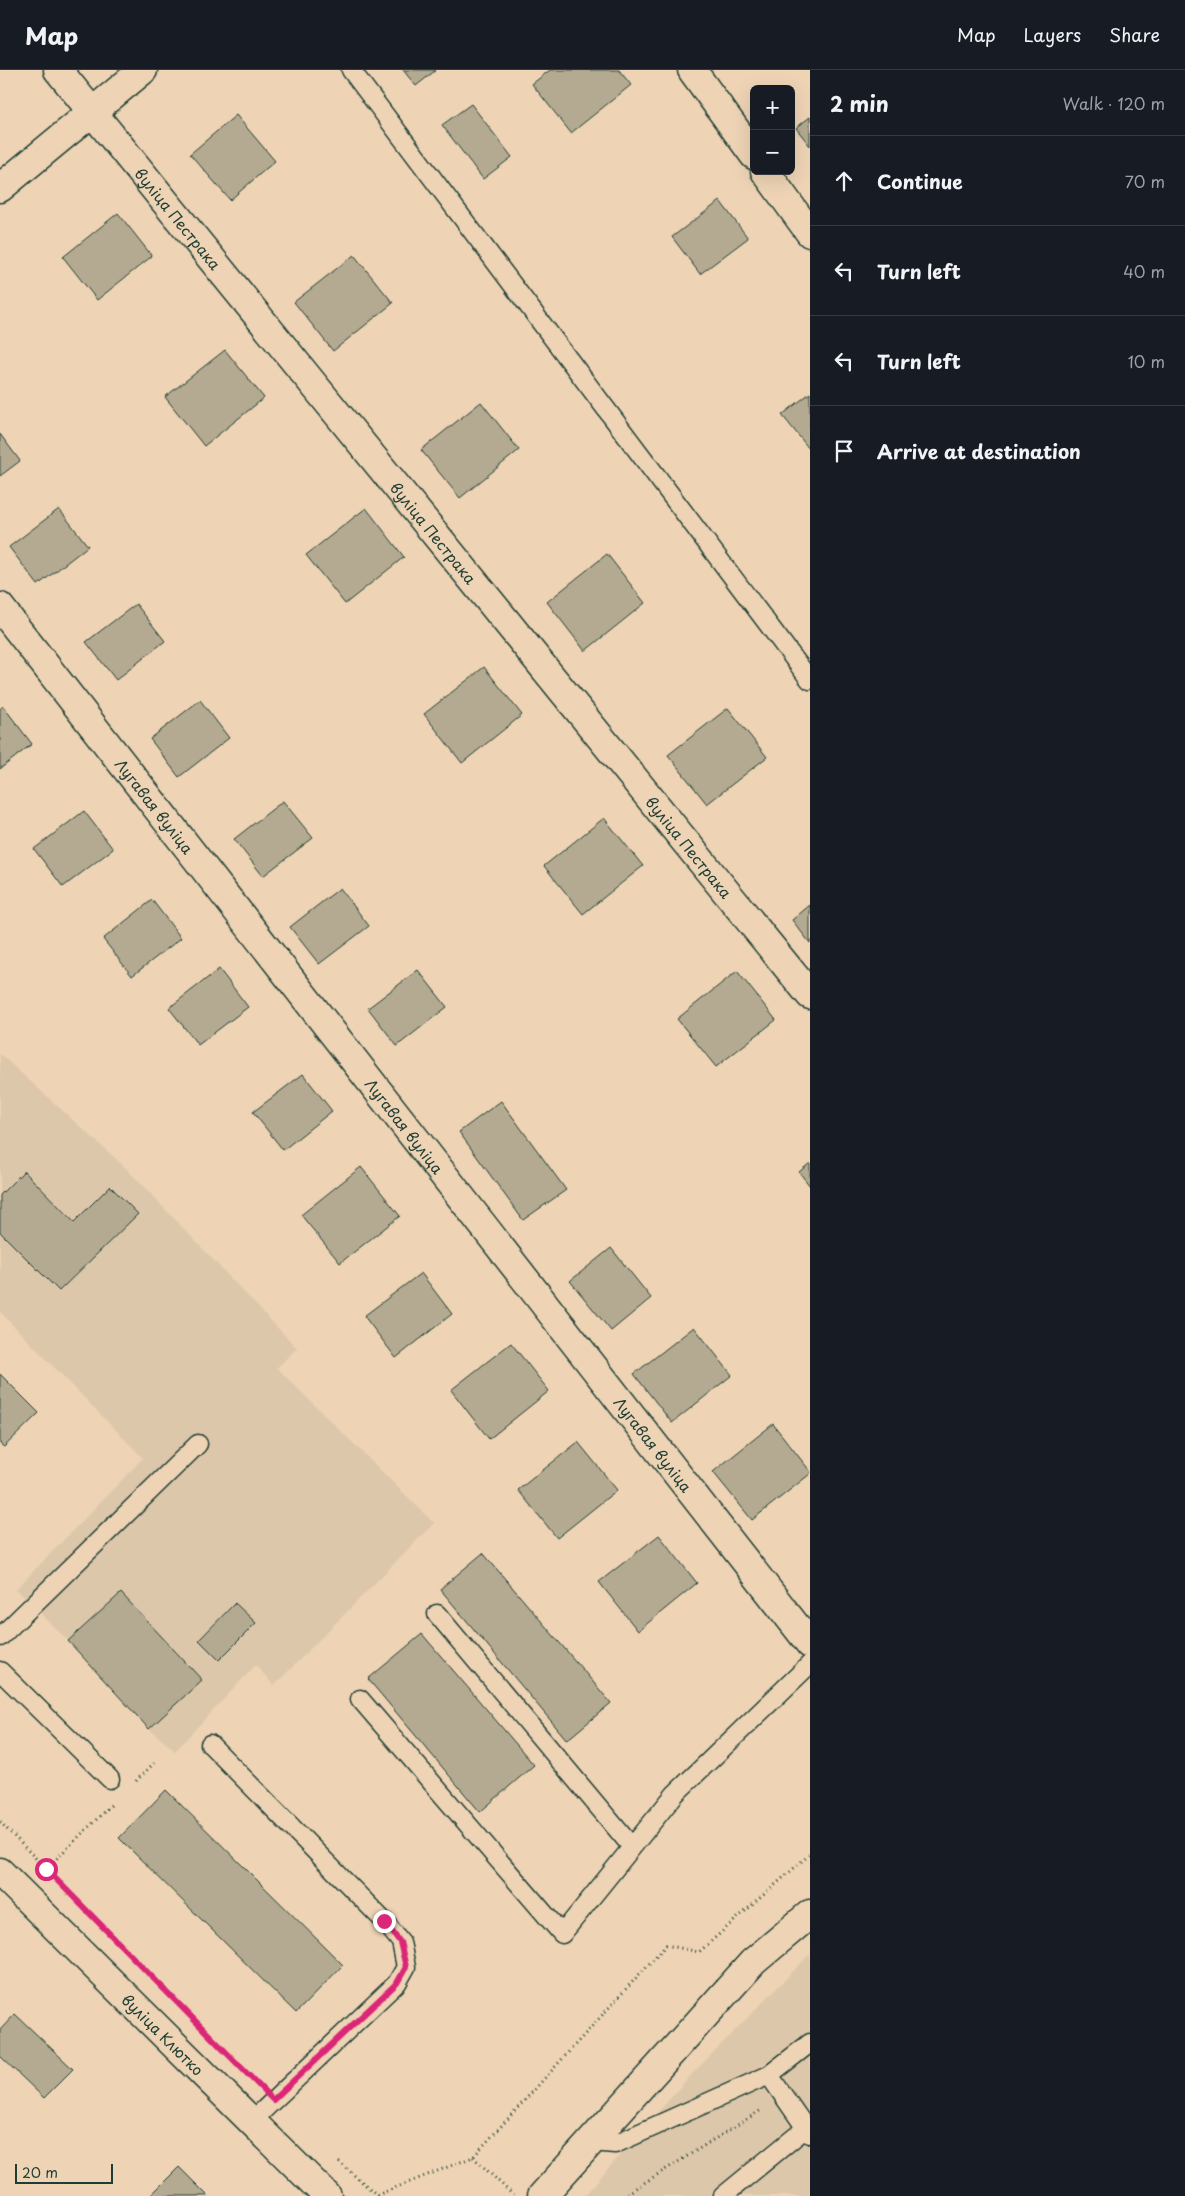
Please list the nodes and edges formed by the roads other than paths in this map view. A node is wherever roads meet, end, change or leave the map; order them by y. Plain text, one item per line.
1 (58, 70) edge
2 (143, 70) edge
3 (351, 70) edge
4 (692, 70) edge
5 (92, 112) junction
6 (750, 150) edge
7 (768, 175) edge
8 (0, 188) edge
9 (810, 233) edge
10 (0, 607) edge
11 (810, 680) edge
12 (810, 996) edge
13 (198, 1444) dead end
14 (437, 1614) dead end
15 (0, 1637) edge
16 (810, 1644) edge
17 (810, 1664) edge
18 (0, 1671) edge
19 (360, 1699) dead end
20 (210, 1744) dead end
21 (110, 1779) dead end
22 (632, 1847) junction
23 (0, 1872) edge
24 (810, 1914) edge
25 (810, 2043) edge
26 (769, 2075) junction
27 (252, 2121) junction
28 (808, 2131) edge
29 (592, 2142) junction
30 (327, 2196) edge
31 (542, 2196) edge
32 (723, 2196) edge

1 - 5 street, вуліца Пестрака
2 - 5 street
3 - 11 lane
4 - 6 street
5 - 8 street
5 - 12 street, вуліца Пестрака
7 - 9 street
10 - 16 street, Лугавая вуліца
13 - 15 lane
14 - 22 lane
17 - 22 lane
18 - 21 lane
19 - 22 lane
20 - 27 lane
23 - 27 street, вуліца Клютко
24 - 29 street
25 - 26 lane
26 - 28 lane
26 - 29 lane
27 - 30 street, вуліца Клютко
28 - 32 lane
29 - 31 street

